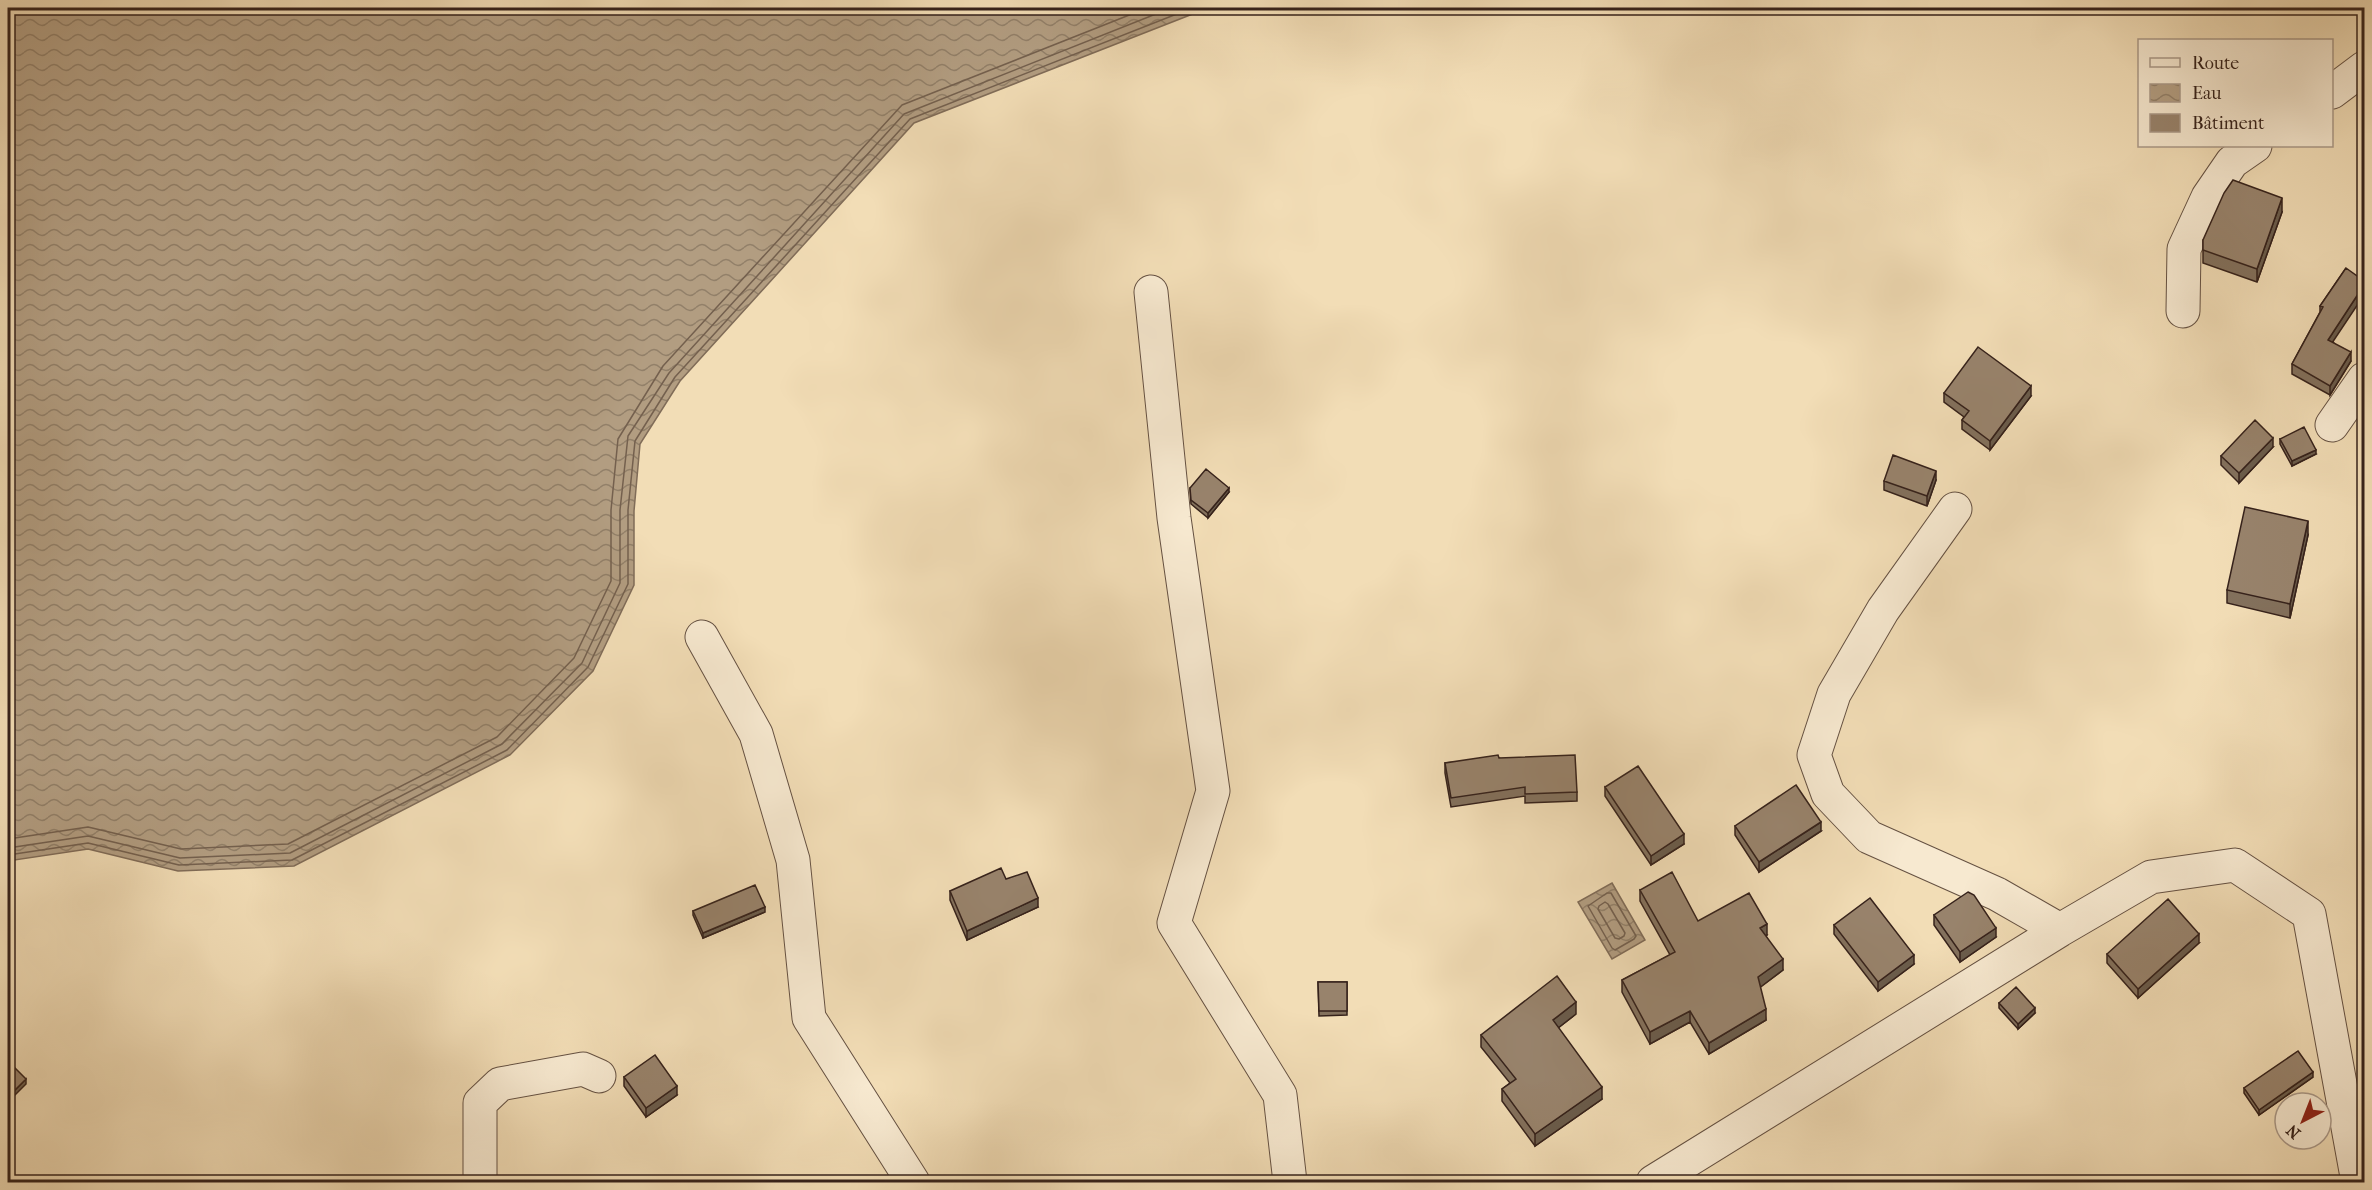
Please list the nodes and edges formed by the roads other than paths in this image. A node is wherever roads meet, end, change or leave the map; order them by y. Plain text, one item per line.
1 (2364, 68) edge
2 (2333, 91) edge
3 (2254, 147) edge
4 (1151, 292) dead end
5 (2183, 311) dead end
6 (2364, 380) edge
7 (2332, 425) dead end
8 (1955, 509) dead end
9 (702, 637) dead end
10 (2060, 930) junction
11 (599, 1076) dead end
12 (480, 1182) edge
13 (913, 1182) edge
14 (1290, 1182) edge
15 (1653, 1182) edge
16 (2358, 1182) edge

1 - 2 street
3 - 5 street
4 - 14 street
6 - 7 street
8 - 10 street
9 - 13 street
10 - 15 street
10 - 16 street
11 - 12 street

